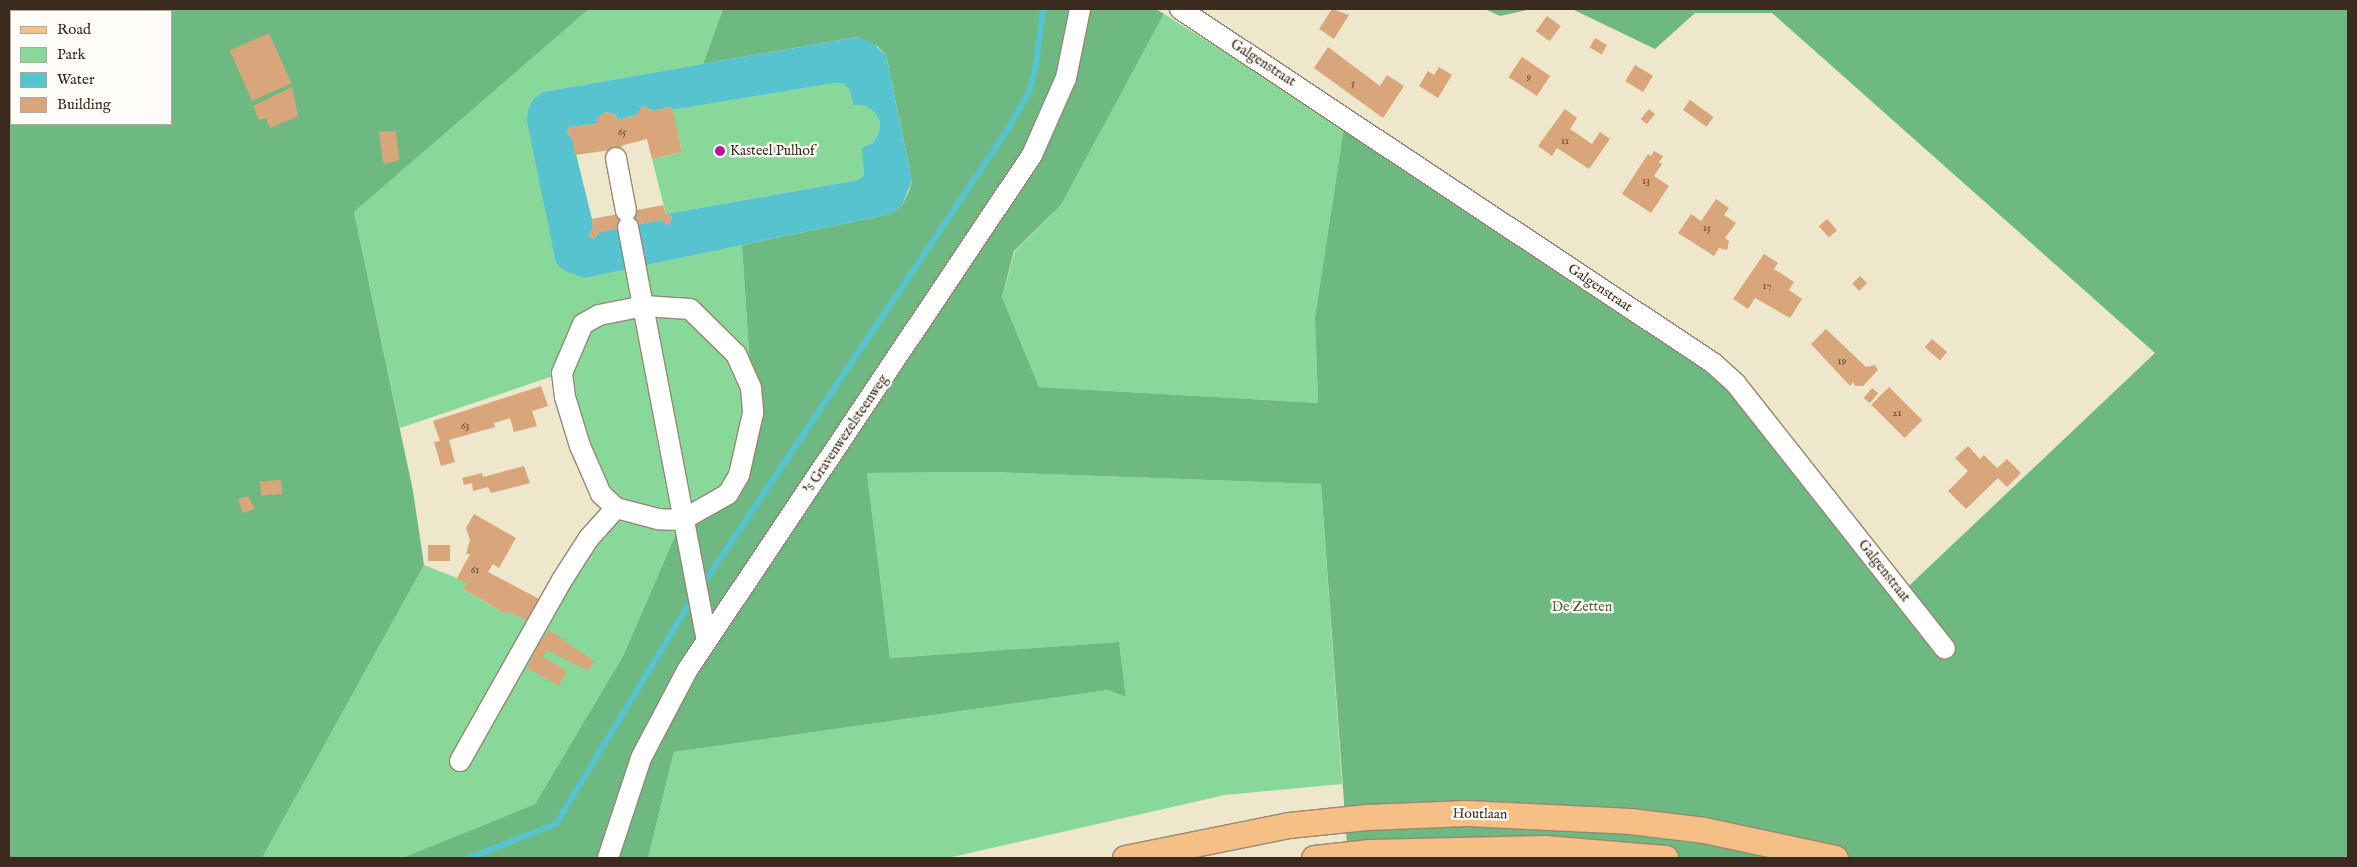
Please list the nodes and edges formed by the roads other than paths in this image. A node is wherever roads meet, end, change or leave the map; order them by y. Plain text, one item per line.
1 (1080, 9) edge
2 (1180, 9) edge
3 (616, 158) dead end
4 (644, 306) junction
5 (616, 508) junction
6 (682, 520) junction
7 (707, 641) junction
8 (1945, 649) dead end
9 (460, 761) dead end
10 (608, 858) edge
11 (1125, 858) edge
12 (1314, 858) edge
13 (1666, 858) edge
14 (1835, 858) edge

1 - 7 street, 's Gravenwezelsteenweg
2 - 8 street, Galgenstraat
3 - 4 street
4 - 5 street
4 - 6 street
4 - 6 street
5 - 6 street
5 - 9 street
6 - 7 street
7 - 10 street, 's Gravenwezelsteenweg
11 - 14 main road, Houtlaan
12 - 13 main road

